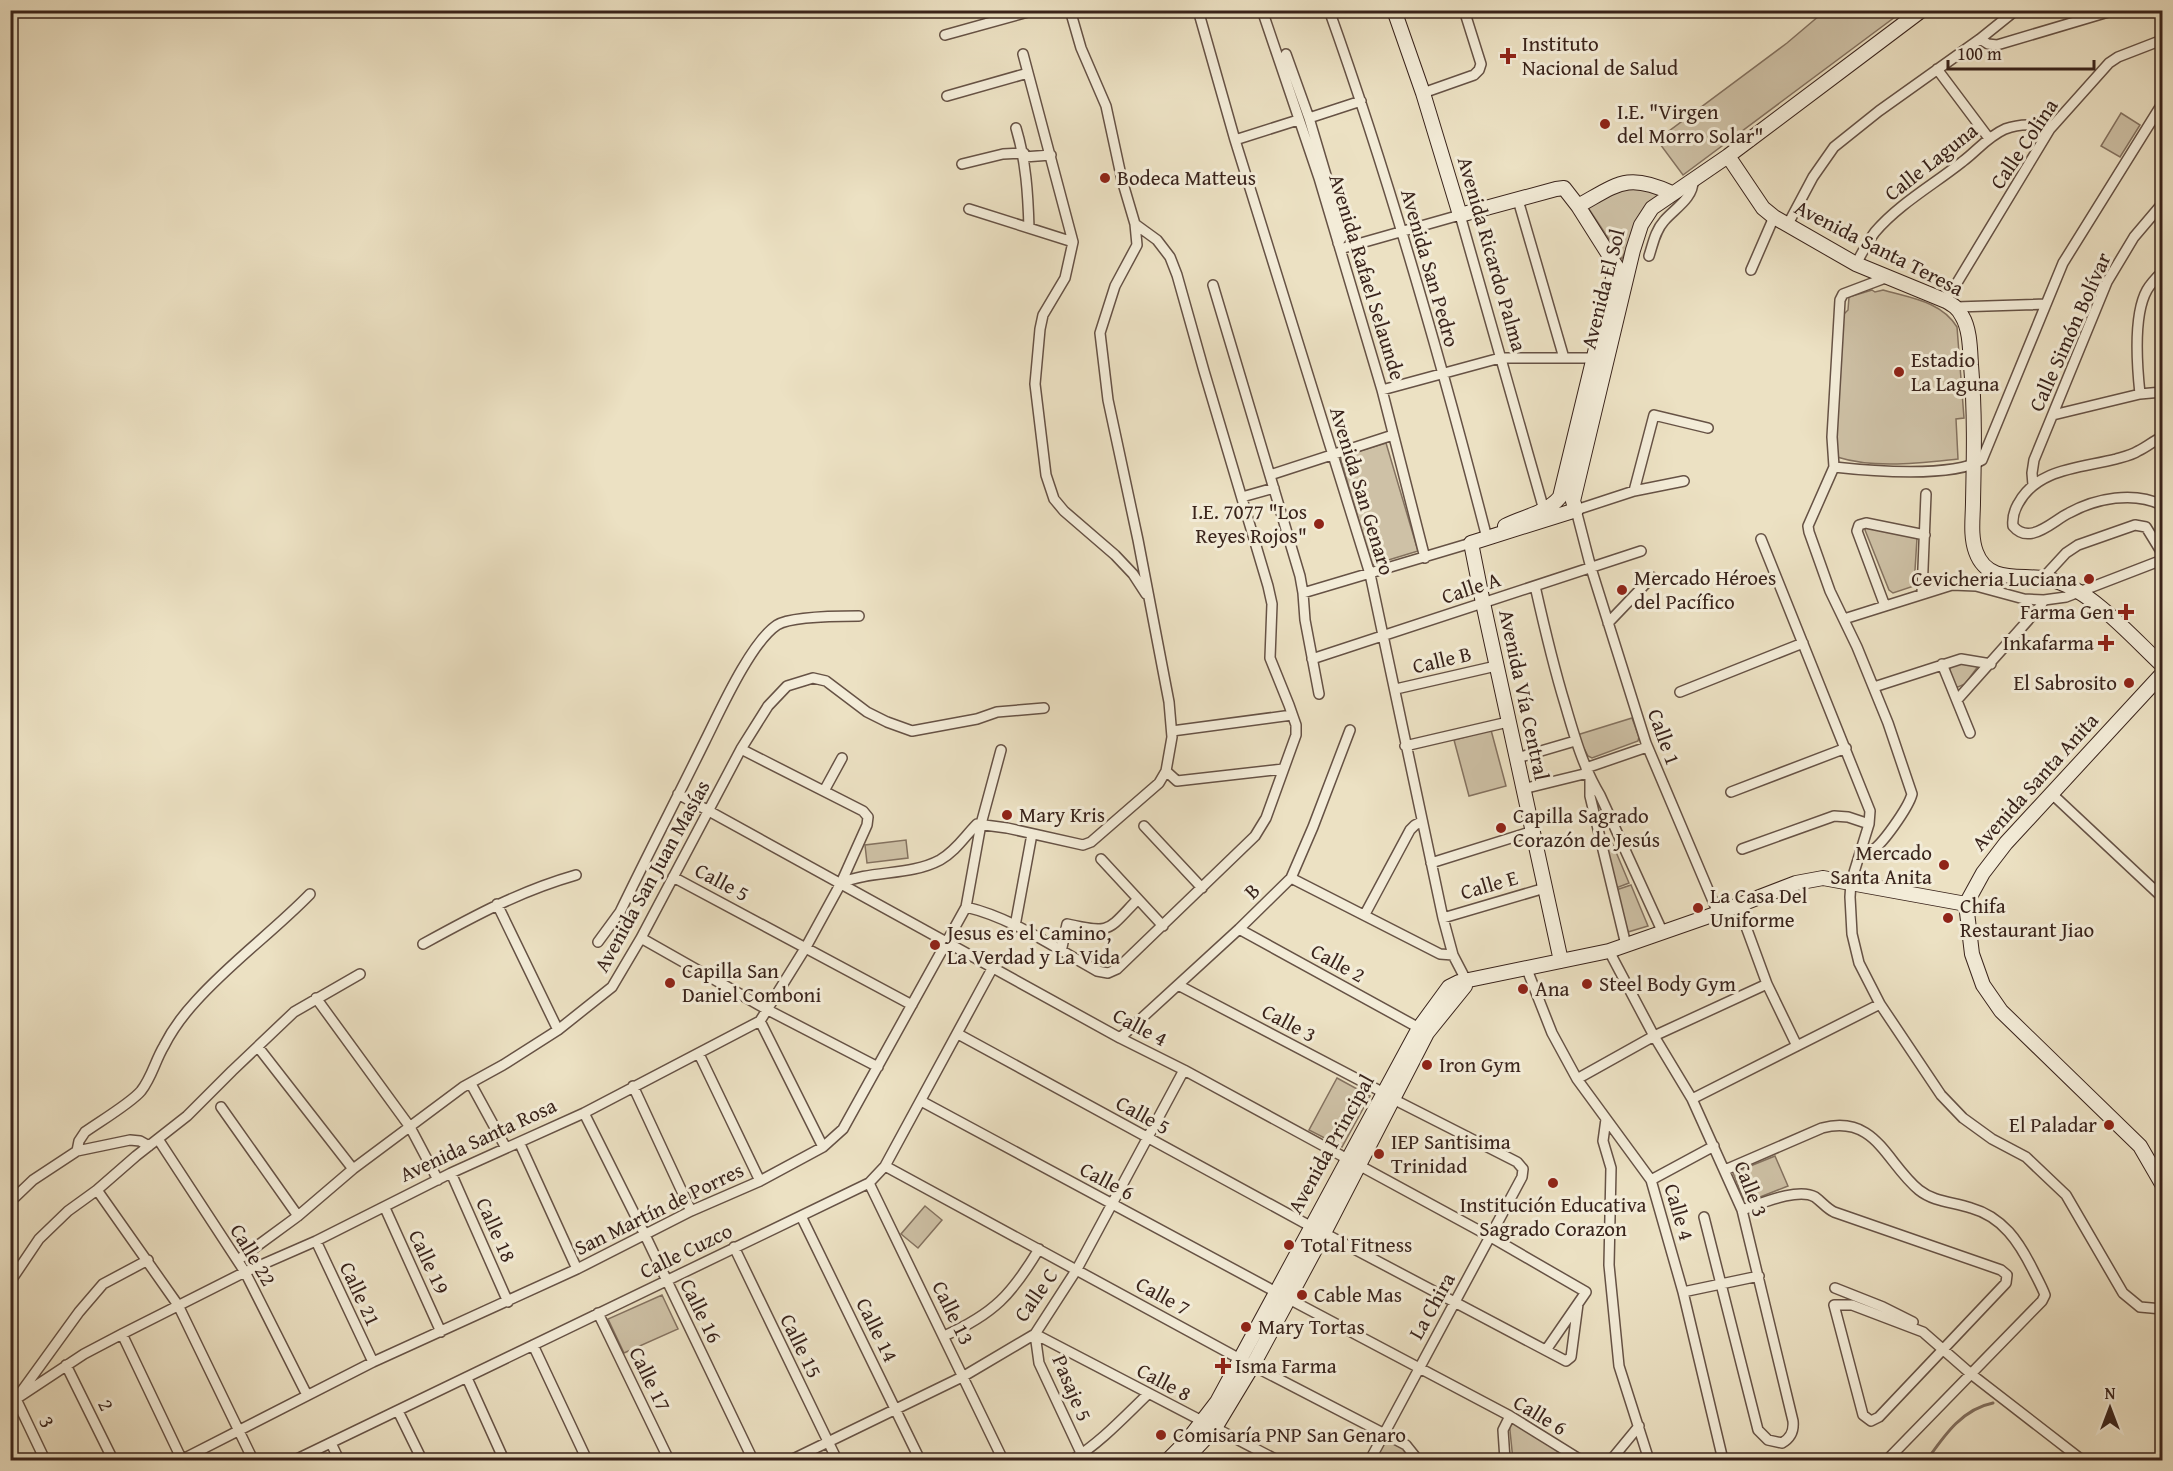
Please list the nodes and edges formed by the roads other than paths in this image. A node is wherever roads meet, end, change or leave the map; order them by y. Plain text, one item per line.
1 (1035, 10) edge
2 (1070, 10) edge
3 (1262, 10) edge
4 (1329, 10) edge
5 (1394, 10) edge
6 (1464, 10) edge
7 (1922, 10) edge
8 (2016, 10) edge
9 (2115, 10) edge
10 (1198, 13) edge
11 (945, 35) dead end
12 (1980, 39) junction
13 (2163, 40) edge
14 (1023, 54) dead end
15 (1286, 54) dead end
16 (1936, 69) junction
17 (1028, 73) junction
18 (1423, 93) junction
19 (947, 96) dead end
20 (1362, 101) junction
21 (2163, 104) edge
22 (1309, 118) junction
23 (1298, 120) junction
24 (1016, 128) dead end
25 (2050, 129) junction
26 (1988, 137) junction
27 (1235, 140) junction
28 (1024, 155) junction
29 (1051, 155) junction
30 (1728, 156) junction
31 (962, 164) dead end
32 (1693, 180) junction
33 (1672, 193) junction
34 (1518, 200) junction
35 (2163, 204) edge
36 (1578, 206) junction
37 (969, 209) dead end
38 (1460, 215) junction
39 (1774, 217) junction
40 (1788, 224) junction
41 (1135, 225) junction
42 (1029, 228) junction
43 (1402, 232) junction
44 (1073, 242) junction
45 (1339, 246) junction
46 (1649, 256) dead end
47 (1856, 264) junction
48 (1751, 270) dead end
49 (2163, 272) edge
50 (1888, 277) junction
51 (1213, 285) dead end
52 (1951, 304) junction
53 (2046, 304) junction
54 (1500, 358) junction
55 (1564, 358) junction
56 (1594, 358) junction
57 (1442, 373) junction
58 (1382, 390) junction
59 (2163, 392) edge
60 (2140, 394) junction
61 (2053, 416) junction
62 (1708, 428) dead end
63 (1393, 435) junction
64 (2163, 437) edge
65 (1332, 455) junction
66 (1973, 465) junction
67 (1834, 467) junction
68 (1270, 475) junction
69 (1684, 481) dead end
70 (2033, 485) junction
71 (1274, 488) junction
72 (1634, 491) junction
73 (1926, 494) dead end
74 (1242, 497) junction
75 (2163, 505) edge
76 (1544, 510) junction
77 (1576, 510) junction
78 (1925, 535) junction
79 (1492, 536) junction
80 (1761, 538) dead end
81 (1471, 543) junction
82 (1641, 551) dead end
83 (2163, 553) edge
84 (1425, 558) junction
85 (2163, 560) edge
86 (1591, 568) junction
87 (1370, 574) junction
88 (1652, 577) dead end
89 (2043, 578) junction
90 (1535, 586) junction
91 (1303, 593) junction
92 (1922, 593) junction
93 (2080, 593) junction
94 (1149, 600) junction
95 (2044, 600) junction
96 (1483, 603) junction
97 (1885, 606) junction
98 (859, 616) dead end
99 (1844, 619) junction
100 (1608, 623) junction
101 (1384, 636) junction
102 (1803, 643) junction
103 (1312, 659) junction
104 (1942, 664) junction
105 (1990, 664) junction
106 (2163, 665) edge
107 (1496, 666) junction
108 (2163, 674) edge
109 (1874, 687) junction
110 (1395, 689) junction
111 (1680, 692) dead end
112 (1319, 694) dead end
113 (1956, 700) junction
114 (1044, 708) dead end
115 (1292, 716) junction
116 (1508, 722) junction
117 (1350, 730) dead end
118 (1172, 731) junction
119 (1970, 733) dead end
120 (1575, 741) junction
121 (1406, 746) junction
122 (1647, 747) junction
123 (1846, 748) junction
124 (741, 749) junction
125 (1000, 750) dead end
126 (842, 758) dead end
127 (1517, 758) junction
128 (1283, 769) junction
129 (1166, 771) junction
130 (1588, 773) junction
131 (1523, 789) junction
132 (824, 791) junction
133 (1731, 792) dead end
134 (678, 794) junction
135 (2052, 794) junction
136 (708, 812) junction
137 (1421, 822) junction
138 (981, 824) junction
139 (1869, 824) junction
140 (1144, 826) dead end
141 (1533, 831) junction
142 (1032, 834) junction
143 (1742, 849) dead end
144 (1860, 853) junction
145 (1101, 859) dead end
146 (1431, 863) junction
147 (576, 875) dead end
148 (673, 877) junction
149 (1291, 878) junction
150 (1851, 882) junction
151 (841, 883) junction
152 (1202, 888) junction
153 (1545, 888) junction
154 (310, 894) dead end
155 (2163, 897) edge
156 (1138, 899) junction
157 (1966, 903) junction
158 (496, 904) junction
159 (1738, 905) junction
160 (966, 907) junction
161 (1718, 913) junction
162 (1365, 914) junction
163 (1443, 918) junction
164 (1015, 926) junction
165 (1163, 926) junction
166 (1239, 929) junction
167 (1663, 933) junction
168 (641, 938) junction
169 (598, 942) dead end
170 (946, 942) junction
171 (423, 944) dead end
172 (1626, 945) junction
173 (806, 947) junction
174 (1609, 951) junction
175 (1061, 952) junction
176 (1454, 955) junction
177 (1561, 961) junction
178 (993, 967) junction
179 (1526, 967) junction
180 (360, 974) dead end
181 (1466, 980) junction
182 (1767, 984) junction
183 (1178, 985) junction
184 (316, 998) junction
185 (1880, 1004) junction
186 (912, 1005) junction
187 (768, 1010) junction
188 (760, 1021) junction
189 (1419, 1028) junction
190 (558, 1030) junction
191 (958, 1034) junction
192 (1654, 1036) junction
193 (1120, 1038) junction
194 (1797, 1046) junction
195 (258, 1047) junction
196 (699, 1054) junction
197 (878, 1067) junction
198 (1184, 1071) junction
199 (1577, 1079) junction
200 (471, 1083) junction
201 (633, 1086) junction
202 (1388, 1096) junction
203 (1692, 1100) junction
204 (921, 1101) junction
205 (221, 1107) dead end
206 (584, 1113) junction
207 (1606, 1119) junction
208 (410, 1127) junction
209 (1148, 1138) junction
210 (158, 1139) junction
211 (520, 1144) junction
212 (149, 1146) junction
213 (1714, 1146) junction
214 (822, 1147) junction
215 (506, 1148) junction
216 (77, 1151) junction
217 (1353, 1163) junction
218 (885, 1166) junction
219 (353, 1169) junction
220 (1523, 1169) joint
221 (1725, 1170) junction
222 (451, 1173) junction
223 (438, 1180) junction
224 (760, 1180) junction
225 (1651, 1180) junction
226 (869, 1183) junction
227 (2163, 1184) edge
228 (97, 1191) junction
229 (10, 1202) edge
230 (1112, 1204) junction
231 (385, 1208) junction
232 (1742, 1210) junction
233 (691, 1211) junction
234 (298, 1216) junction
235 (801, 1216) junction
236 (1704, 1217) dead end
237 (1310, 1226) junction
238 (1324, 1233) junction
239 (645, 1235) junction
240 (1491, 1237) junction
241 (316, 1241) junction
242 (734, 1247) junction
243 (1040, 1249) junction
244 (148, 1260) junction
245 (238, 1260) junction
246 (577, 1269) junction
247 (1077, 1269) junction
248 (245, 1272) junction
249 (1759, 1276) junction
250 (666, 1280) junction
251 (10, 1282) edge
252 (1720, 1284) junction
253 (1835, 1288) dead end
254 (1276, 1292) junction
255 (1683, 1292) junction
256 (1289, 1299) junction
257 (508, 1302) junction
258 (1455, 1302) junction
259 (1578, 1302) junction
260 (178, 1305) junction
261 (2163, 1309) edge
262 (598, 1313) junction
263 (441, 1332) junction
264 (1923, 1332) junction
265 (122, 1334) junction
266 (1035, 1334) junction
267 (944, 1336) junction
268 (533, 1345) junction
269 (1546, 1350) junction
270 (1943, 1350) junction
271 (373, 1362) junction
272 (1246, 1362) junction
273 (66, 1365) junction
274 (1418, 1368) junction
275 (1971, 1374) junction
276 (964, 1376) junction
277 (467, 1378) junction
278 (1148, 1394) junction
279 (307, 1395) junction
280 (13, 1403) edge
281 (896, 1410) junction
282 (398, 1411) junction
283 (1510, 1416) junction
284 (1208, 1425) junction
285 (1639, 1426) junction
286 (239, 1432) junction
287 (1383, 1434) junction
288 (330, 1443) junction
289 (828, 1443) junction
290 (1082, 1455) junction
291 (501, 1459) edge
292 (182, 1460) edge
293 (45, 1461) edge
294 (113, 1461) edge
295 (253, 1461) edge
296 (295, 1461) edge
297 (339, 1461) edge
298 (422, 1461) edge
299 (587, 1461) edge
300 (669, 1461) edge
301 (753, 1461) edge
302 (791, 1461) edge
303 (837, 1461) edge
304 (920, 1461) edge
305 (1003, 1461) edge
306 (1072, 1461) edge
307 (1168, 1461) edge
308 (1185, 1461) edge
309 (1277, 1461) edge
310 (1370, 1461) edge
311 (1418, 1461) edge
312 (1505, 1461) edge
313 (1581, 1461) edge
314 (1611, 1461) edge
315 (1649, 1461) edge
316 (1723, 1461) edge
317 (1887, 1461) edge
318 (2082, 1461) edge

1 - 11 street
2 - 41 street
3 - 23 street, Avenida Rafael Selaunde
4 - 20 street, Avenida San Pedro
5 - 18 street, Avenida Ricardo Palma
6 - 18 street
7 - 30 street, Avenida El Sol
8 - 12 street
9 - 12 street
10 - 27 street, Avenida San Genaro
12 - 16 street
13 - 25 street, Calle Colina
14 - 17 street
15 - 22 street
16 - 26 street
16 - 40 street
17 - 19 street
17 - 29 street
18 - 38 street, Avenida Ricardo Palma
20 - 22 street
20 - 43 street, Avenida San Pedro
21 - 53 street
22 - 45 street
23 - 27 street
23 - 45 street, Avenida Rafael Selaunde
24 - 28 street
25 - 26 street, Calle Laguna
25 - 52 street, Calle Colina
26 - 47 street, Calle Laguna
27 - 65 street, Avenida San Genaro
28 - 29 street
28 - 31 street
28 - 42 street
29 - 44 street
30 - 32 street, Avenida El Sol
30 - 39 street, Avenida Santa Teresa
32 - 33 street, Avenida El Sol
32 - 46 street
33 - 36 street
33 - 77 street, Avenida El Sol
34 - 36 street
34 - 38 street
34 - 55 street
35 - 61 street, Calle Simón Bolívar
36 - 56 street
37 - 42 street
38 - 43 street
38 - 54 street, Avenida Ricardo Palma
39 - 40 street, Avenida Santa Teresa
39 - 48 street
40 - 47 street, Avenida Santa Teresa
41 - 74 street
41 - 94 street
42 - 44 street
43 - 45 street
43 - 57 street, Avenida San Pedro
44 - 94 street
45 - 58 street, Avenida Rafael Selaunde
47 - 50 street, Avenida Santa Teresa
49 - 60 street
50 - 52 street, Avenida Santa Teresa
50 - 67 street
51 - 68 street
52 - 53 street
52 - 66 street, Avenida Santa Teresa
53 - 66 street
54 - 55 street
54 - 57 street
54 - 76 street, Avenida Ricardo Palma
55 - 56 street
56 - 76 street
57 - 58 street
57 - 79 street, Avenida San Pedro
58 - 63 street, Avenida Rafael Selaunde
59 - 60 street
60 - 61 street
61 - 70 street, Calle Simón Bolívar
62 - 72 street
63 - 65 street
63 - 84 street, Avenida Rafael Selaunde
64 - 70 street
65 - 68 street
65 - 87 street, Avenida San Genaro
66 - 67 street
66 - 89 street, Avenida Santa Teresa
67 - 99 street
68 - 71 street
69 - 72 street
70 - 75 street
71 - 74 street
71 - 91 street
72 - 77 street
73 - 78 street
74 - 115 street
76 - 79 street
77 - 79 street
77 - 86 street, Avenida El Sol
78 - 92 street
78 - 97 street
79 - 81 street
80 - 102 street
81 - 84 street
81 - 96 street, Avenida Vía Central
82 - 86 street, Calle A
83 - 89 street
84 - 87 street
85 - 93 street
86 - 90 street, Calle A
86 - 100 street, Calle 1
87 - 91 street
87 - 101 street, Avenida San Genaro
88 - 100 street
89 - 93 street
90 - 96 street, Calle A
90 - 120 street
91 - 103 street
92 - 95 street
92 - 97 street
93 - 95 street
93 - 106 street
94 - 118 street
95 - 105 street
96 - 101 street, Calle A
96 - 107 street, Avenida Vía Central
97 - 99 street
98 - 134 street
99 - 109 street
100 - 122 street, Calle 1
101 - 103 street, Calle A
101 - 110 street, Avenida San Genaro
102 - 111 street
102 - 123 street
103 - 112 street
104 - 105 street
104 - 109 street
104 - 113 street
105 - 113 street
107 - 110 street, Calle B
107 - 116 street, Avenida Vía Central
108 - 135 street, Avenida Santa Anita
109 - 144 street
110 - 121 street, Avenida San Genaro
113 - 119 street
114 - 124 street, Avenida San Juan Masías
115 - 118 street
115 - 128 street
116 - 121 street
116 - 127 street, Avenida Vía Central
117 - 149 street, B
118 - 129 street
120 - 127 street
120 - 130 street
121 - 137 street, Avenida San Genaro
122 - 130 street
122 - 161 street, Calle 1
123 - 133 street
123 - 139 street
124 - 132 street
124 - 136 street, Avenida San Juan Masías
125 - 138 street, San Martín de Porres
126 - 132 street
127 - 131 street, Avenida Vía Central
128 - 129 street
128 - 152 street
129 - 142 street
130 - 131 street
130 - 167 street
130 - 172 street
131 - 141 street, Avenida Vía Central
132 - 151 street, Avenida Santa Rosa
134 - 136 street, Calle 4
134 - 169 street
135 - 155 street
135 - 157 street, Avenida Santa Anita
136 - 148 street, Avenida San Juan Masías
136 - 151 street, Calle 4
137 - 146 street, Avenida San Genaro
137 - 162 street
138 - 142 street
138 - 151 street
138 - 160 street, San Martín de Porres
139 - 143 street
139 - 144 street
140 - 152 street
141 - 146 street
141 - 153 street, Avenida Vía Central
142 - 164 street
144 - 150 street
145 - 156 street
146 - 163 street, Avenida San Genaro
147 - 158 street
148 - 168 street, Avenida San Juan Masías
148 - 173 street, Calle 5
149 - 162 street
149 - 166 street, B
150 - 157 street, Avenida Principal
150 - 159 street, Avenida Principal
150 - 185 street
151 - 170 street, Calle 4
151 - 173 street, Avenida Santa Rosa
152 - 165 street
153 - 163 street, Calle E
153 - 177 street, Avenida Vía Central
154 - 216 street
156 - 165 street
156 - 175 street
157 - 227 street
158 - 171 street
158 - 190 street
159 - 161 street, Avenida Principal
159 - 182 street
160 - 164 street
160 - 170 street, San Martín de Porres
161 - 167 street, Avenida Principal
162 - 176 street
163 - 176 street, Avenida San Genaro
164 - 175 street
165 - 175 street
166 - 183 street, B
166 - 189 street, Calle 2
167 - 172 street, Avenida Principal
168 - 187 street
168 - 190 street, Avenida San Juan Masías
170 - 178 street, Calle 4
170 - 186 street, San Martín de Porres
172 - 174 street, Avenida Principal
173 - 186 street, Calle 5
173 - 187 street, Avenida Santa Rosa
174 - 177 street, Avenida Principal
174 - 192 street, Calle 3
176 - 181 street, Avenida San Genaro
177 - 179 street, Avenida Principal
178 - 191 street, Calle Cuzco
178 - 193 street, Calle 4
179 - 181 street, Avenida Principal
179 - 199 street, Calle 4
180 - 184 street
181 - 189 street, Avenida Principal
181 - 202 street, Avenida Principal
182 - 192 street
182 - 194 street
183 - 193 street, B
183 - 202 street, Calle 3
184 - 195 street
184 - 208 street
185 - 194 street
185 - 261 street
186 - 197 street, San Martín de Porres
187 - 188 street, Avenida Santa Rosa
187 - 197 street
188 - 196 street, Avenida Santa Rosa
188 - 214 street
189 - 202 street, Avenida Principal
190 - 200 street, Avenida San Juan Masías
191 - 204 street, Calle Cuzco
191 - 209 street, Calle 5
192 - 199 street
192 - 203 street, Calle 3
193 - 198 street, Calle 4
194 - 203 street
195 - 210 street
195 - 219 street
196 - 201 street, Avenida Santa Rosa
196 - 224 street
197 - 214 street, San Martín de Porres
198 - 209 street, Calle C
198 - 217 street, Calle 4
199 - 207 street, Calle 4
200 - 208 street, Avenida San Juan Masías
200 - 215 street
201 - 206 street, Avenida Santa Rosa
201 - 233 street
202 - 217 street, Avenida Principal
202 - 220 street, Calle 3
203 - 213 street, Calle 3
204 - 218 street, Calle Cuzco
204 - 230 street, Calle 6
205 - 234 street
206 - 211 street, Avenida Santa Rosa
206 - 239 street, Calle 16
207 - 225 street, Calle 4
207 - 285 street
208 - 219 street, Avenida San Juan Masías
208 - 223 street
209 - 230 street, Calle C
209 - 237 street, Calle 5
210 - 212 street
210 - 245 street, Calle 22
211 - 215 street, Avenida Santa Rosa
211 - 246 street
212 - 216 street
212 - 228 street
213 - 221 street, Calle 3
213 - 225 street
214 - 224 street, San Martín de Porres
215 - 222 street, Avenida Santa Rosa
216 - 229 street
217 - 237 street, Avenida Principal
217 - 238 street, Avenida Principal
217 - 240 street, Calle 4
218 - 226 street, Calle Cuzco
218 - 243 street, Calle 7
219 - 234 street, Avenida San Juan Masías
220 - 240 street, La Chira
221 - 232 street, Calle 3
221 - 275 street
222 - 223 street, Avenida Santa Rosa
222 - 257 street, Calle 18
223 - 231 street, Avenida Santa Rosa
224 - 233 street, San Martín de Porres
225 - 255 street, Calle 4
226 - 235 street, Calle Cuzco
226 - 267 street, Calle 13
228 - 244 street
228 - 251 street
230 - 247 street, Calle C
230 - 254 street, Calle 6
231 - 241 street, Avenida Santa Rosa
231 - 263 street, Calle 19
232 - 249 street, Calle 3
232 - 270 street
233 - 239 street, San Martín de Porres
234 - 245 street, Avenida San Juan Masías
235 - 242 street, Calle Cuzco
235 - 281 street, Calle 14
236 - 252 street
237 - 254 street, Avenida Principal
238 - 256 street, Avenida Principal
238 - 258 street
239 - 246 street, San Martín de Porres
239 - 250 street, Calle 16
240 - 258 street, La Chira
240 - 259 street, Calle 4
241 - 248 street, Avenida Santa Rosa
241 - 271 street, Calle 21
242 - 250 street, Calle Cuzco
242 - 289 street, Calle 15
243 - 247 street, Calle 7
243 - 267 street
244 - 260 street
244 - 280 street
245 - 248 street, Calle 22
246 - 257 street, San Martín de Porres
247 - 266 street, Calle C
247 - 272 street, Calle 7
248 - 260 street, Avenida Santa Rosa
248 - 279 street, Calle 22
249 - 252 street
249 - 252 street, Calle 3
250 - 262 street, Calle Cuzco
250 - 301 street, Calle 16
252 - 255 street
253 - 264 street
254 - 272 street, Avenida Principal
255 - 316 street, Calle 4
256 - 272 street, Avenida Principal
256 - 274 street, Calle 6
257 - 263 street, San Martín de Porres
258 - 269 street
258 - 274 street, La Chira
259 - 269 street
259 - 269 street
260 - 265 street, Avenida Santa Rosa
260 - 286 street
262 - 268 street, Calle Cuzco
262 - 300 street, Calle 17
263 - 271 street, San Martín de Porres
264 - 270 street
264 - 270 street
265 - 273 street, Avenida Santa Rosa
265 - 292 street
266 - 276 street, Calle C
266 - 278 street, Calle 8
266 - 290 street, Pasaje 5
267 - 276 street, Calle 13
268 - 277 street, Calle Cuzco
268 - 299 street
270 - 275 street
271 - 279 street, San Martín de Porres
272 - 284 street, Avenida Principal
272 - 287 street, Calle 7
273 - 280 street, Avenida Santa Rosa
273 - 294 street, 2
274 - 283 street, Calle 6
274 - 287 street, La Chira
275 - 317 street
275 - 318 street
276 - 281 street, Calle C
276 - 305 street, Calle 13
277 - 282 street, Calle Cuzco
277 - 291 street
278 - 284 street, Calle 8
278 - 290 street
279 - 286 street, San Martín de Porres
280 - 293 street, 3
281 - 289 street, Calle C
281 - 304 street, Calle 14
282 - 288 street, Calle Cuzco
282 - 298 street
283 - 312 street
283 - 313 street, Calle 6
284 - 307 street, Avenida Principal
284 - 308 street, Avenida Principal
284 - 309 street, Calle 8
285 - 314 street
285 - 315 street
286 - 292 street, San Martín de Porres
286 - 295 street
287 - 310 street, La Chira
287 - 311 street, Calle 7
288 - 296 street, Calle Cuzco
288 - 297 street
289 - 302 street, Calle C
289 - 303 street, Calle 15
290 - 306 street

